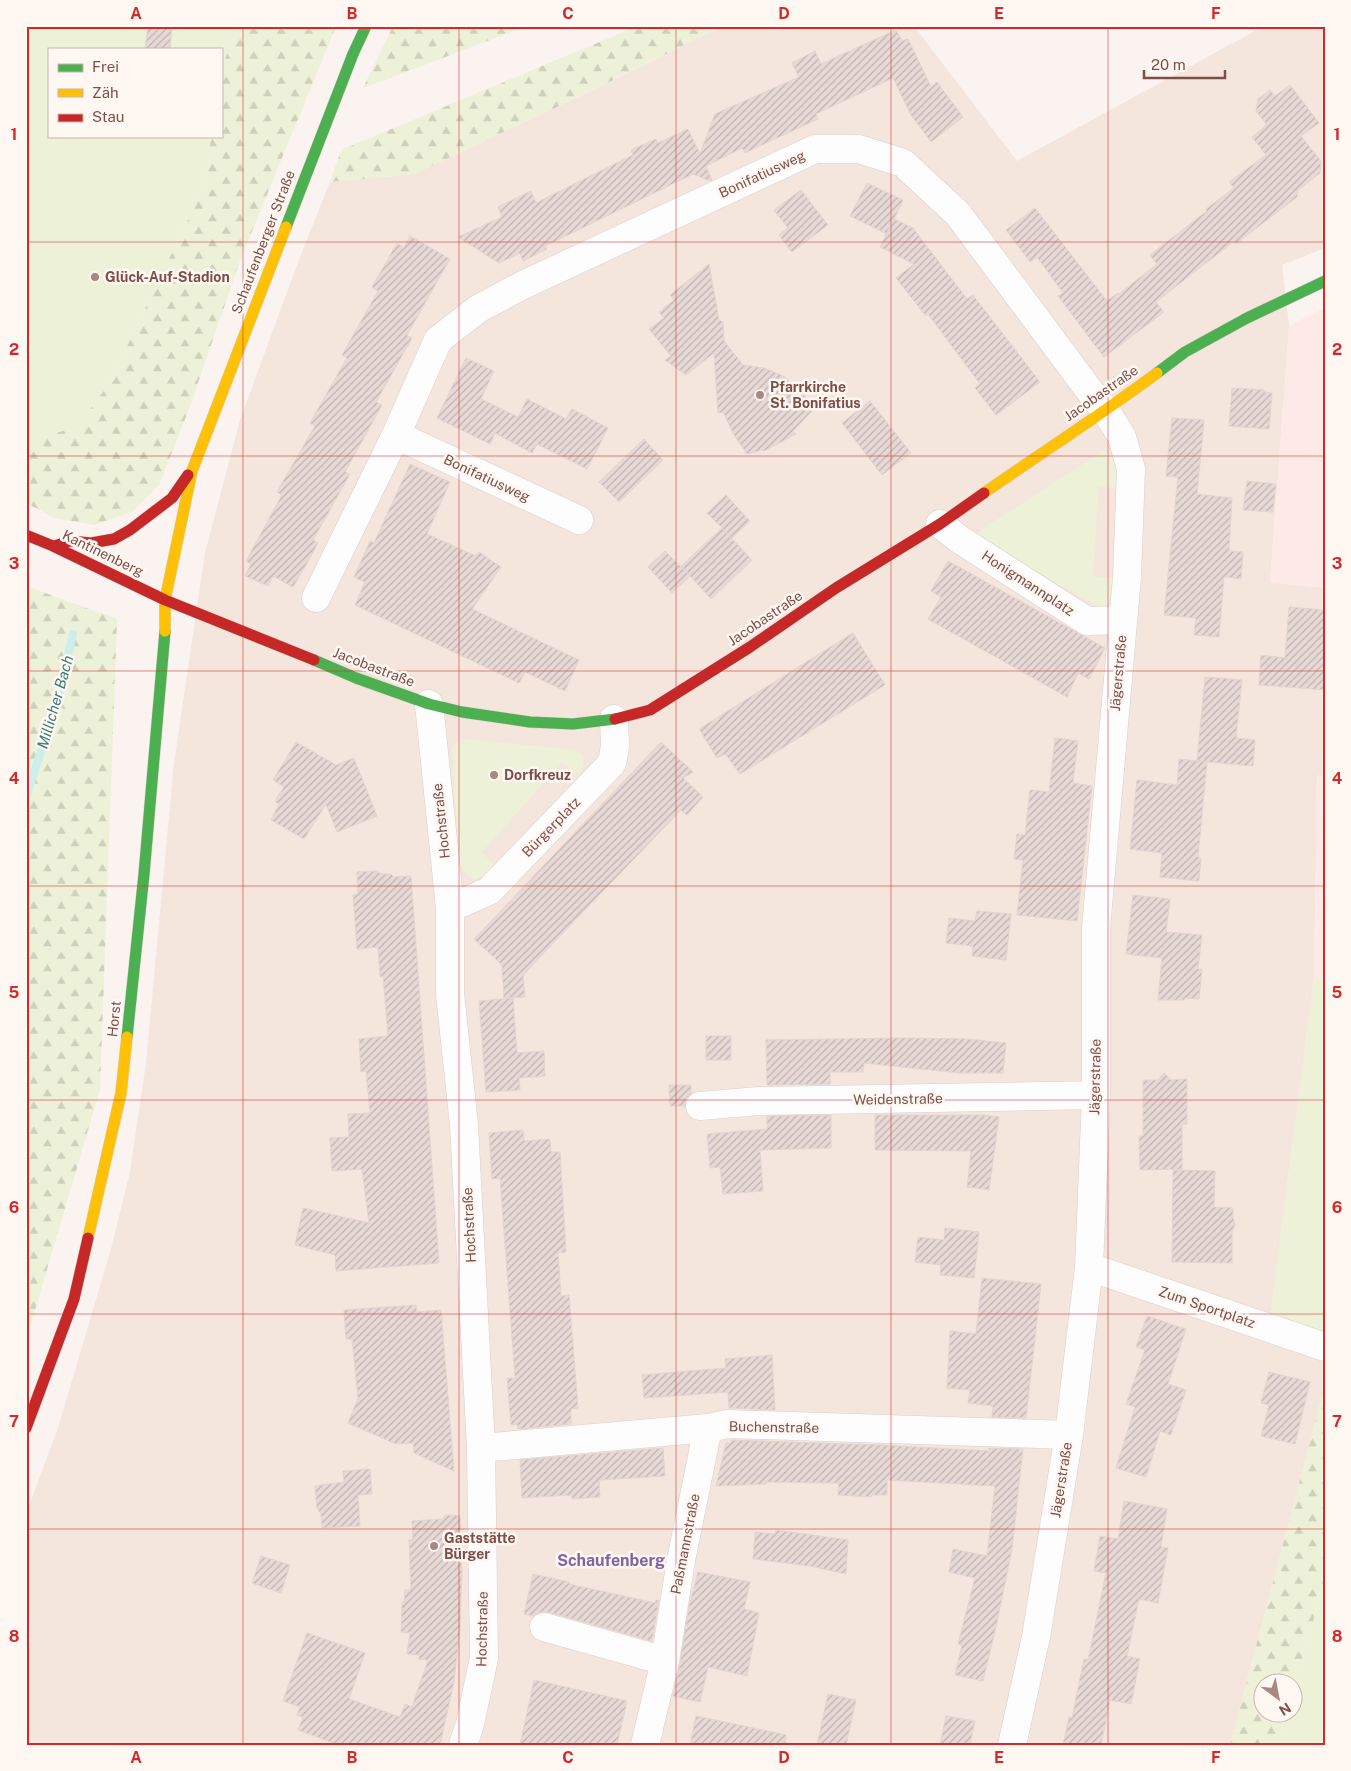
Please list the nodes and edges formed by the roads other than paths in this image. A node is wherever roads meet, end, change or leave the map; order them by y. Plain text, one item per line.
1 (366, 26) edge
2 (1325, 281) edge
3 (1106, 411) junction
4 (396, 435) junction
5 (192, 471) junction
6 (579, 520) dead end
7 (940, 524) junction
8 (26, 535) edge
9 (54, 546) junction
10 (316, 598) dead end
11 (165, 600) junction
12 (1123, 620) junction
13 (429, 704) junction
14 (614, 720) junction
15 (450, 908) junction
16 (1096, 1095) junction
17 (700, 1106) dead end
18 (1089, 1267) junction
19 (1325, 1346) edge
20 (26, 1428) edge
21 (708, 1428) junction
22 (1069, 1435) junction
23 (481, 1448) junction
24 (544, 1627) dead end
25 (665, 1661) junction
26 (463, 1745) edge
27 (645, 1745) edge
28 (1012, 1745) edge

1 - 5 street, Schaufenberger Straße
2 - 3 street, Jacobastraße
3 - 4 street, Bonifatiusweg
3 - 7 street, Jacobastraße
3 - 12 street, Jägerstraße
4 - 6 street, Bonifatiusweg
4 - 10 street, Bonifatiusweg
5 - 9 street, Schaufenberger Straße
5 - 11 street, Schaufenberger Straße
7 - 12 street, Honigmannplatz
7 - 14 street, Jacobastraße
8 - 9 street, Kantinenberg
9 - 11 street, Kantinenberg
11 - 13 street, Jacobastraße
11 - 20 street, Horst
12 - 16 street, Jägerstraße
13 - 14 street, Jacobastraße
13 - 15 street, Hochstraße
14 - 15 street, Bürgerplatz
15 - 23 street, Hochstraße
16 - 17 street, Weidenstraße
16 - 18 street, Jägerstraße
18 - 19 street, Zum Sportplatz
18 - 22 street, Jägerstraße
21 - 22 street, Buchenstraße
21 - 23 street, Buchenstraße
21 - 25 street, Paßmannstraße
22 - 28 street, Jägerstraße
23 - 26 street, Hochstraße
24 - 25 street
25 - 27 street, Paßmannstraße

